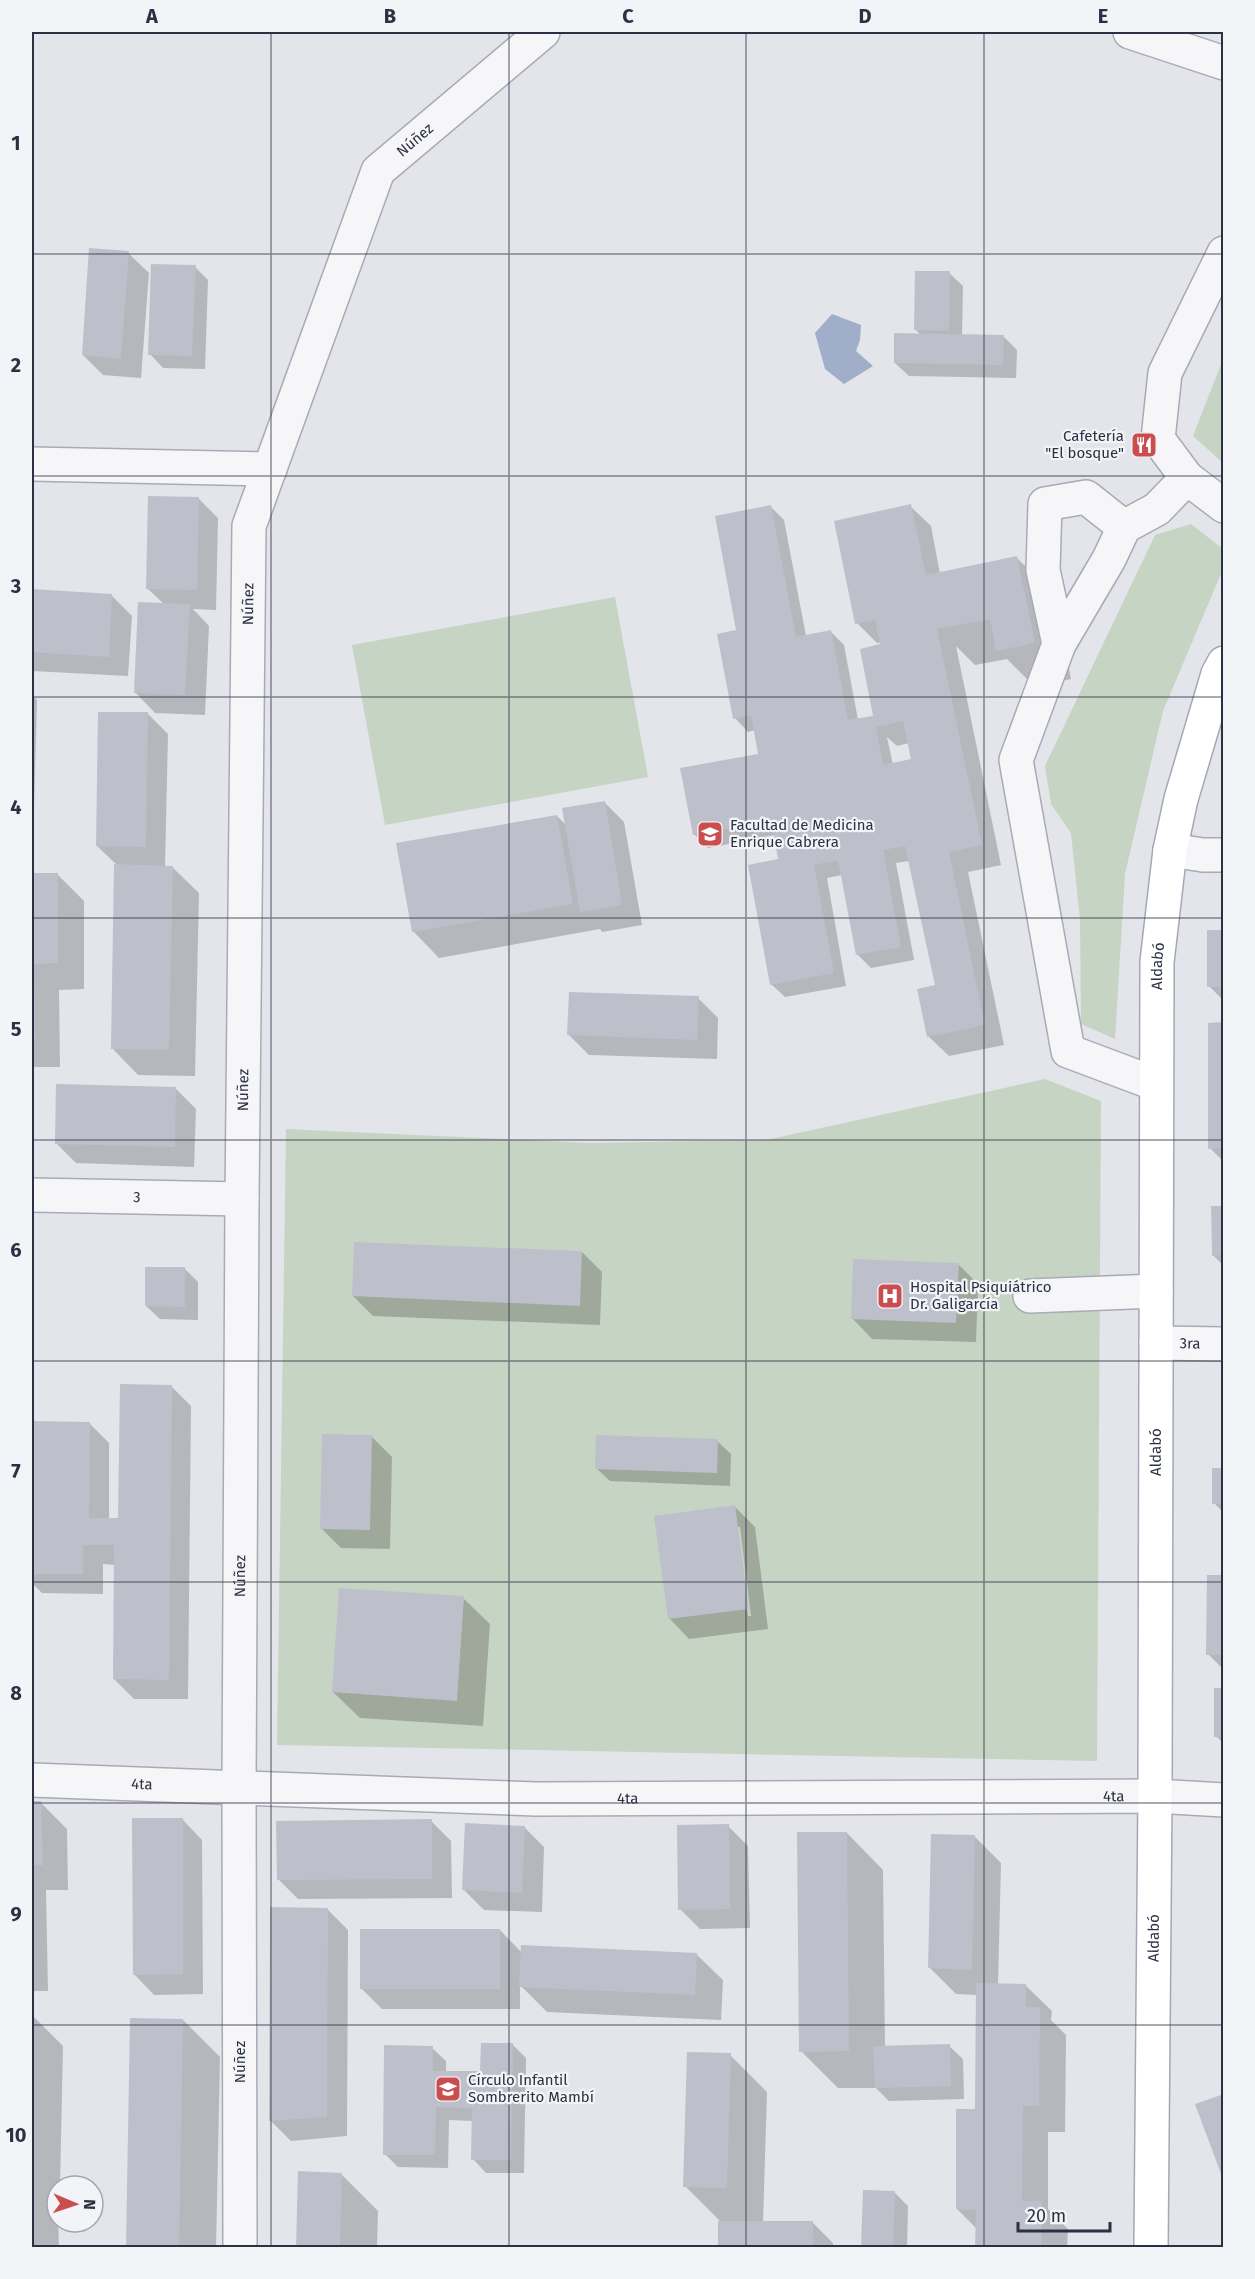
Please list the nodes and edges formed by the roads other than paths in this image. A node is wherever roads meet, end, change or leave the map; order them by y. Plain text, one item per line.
1 (543, 32) edge
2 (1130, 32) edge
3 (1224, 63) edge
4 (1224, 253) edge
5 (32, 464) edge
6 (270, 469) junction
7 (1187, 478) junction
8 (1224, 506) edge
9 (1124, 527) junction
10 (1059, 644) junction
11 (1224, 663) edge
12 (1170, 850) junction
13 (1213, 855) edge
14 (1156, 1084) junction
15 (32, 1195) edge
16 (242, 1200) junction
17 (1156, 1291) junction
18 (1030, 1296) dead end
19 (1156, 1342) junction
20 (1224, 1344) edge
21 (32, 1780) edge
22 (239, 1788) junction
23 (1155, 1796) junction
24 (1224, 1800) edge
25 (240, 2247) edge
26 (1151, 2247) edge

1 - 6 street, Núñez
2 - 3 street
4 - 7 street
5 - 6 street
6 - 16 street, Núñez
7 - 8 street
7 - 9 street
9 - 10 street
9 - 10 street
10 - 14 street
11 - 12 main road, Aldabó
12 - 13 street
12 - 14 main road, Aldabó
14 - 17 main road, Aldabó
15 - 16 street, 3
16 - 22 street, Núñez
17 - 18 street
17 - 19 main road, Aldabó
19 - 20 street, 3ra
19 - 23 main road, Aldabó
21 - 22 street, 4ta
22 - 23 street, 4ta
22 - 25 street, Núñez
23 - 24 street, 4ta
23 - 26 main road, Aldabó

